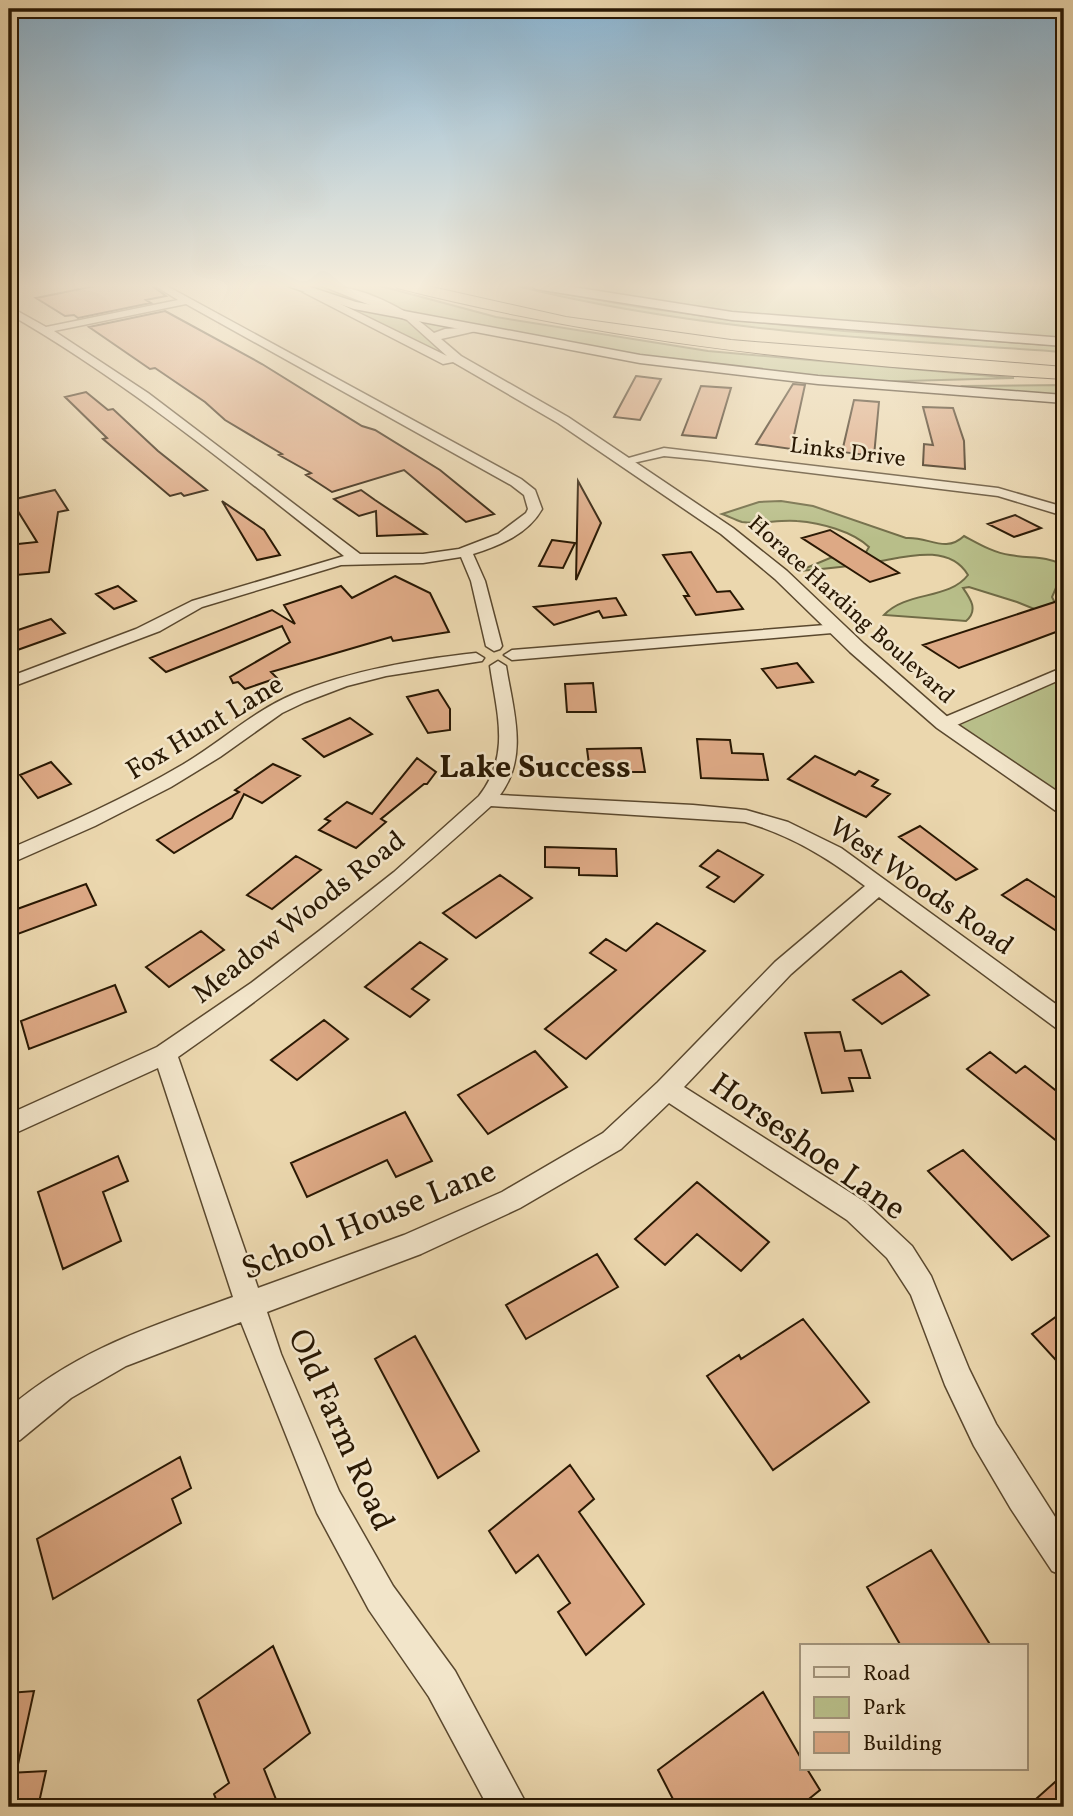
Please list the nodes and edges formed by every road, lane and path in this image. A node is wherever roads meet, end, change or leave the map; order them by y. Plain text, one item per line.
1 (105, 370) edge
2 (312, 370) edge
3 (469, 370) edge
4 (475, 370) edge
5 (731, 370) edge
6 (1020, 370) edge
7 (1064, 373) edge
8 (1064, 380) edge
9 (498, 384) junction
10 (894, 386) junction
11 (1064, 399) edge
12 (624, 461) junction
13 (1064, 512) edge
14 (466, 553) junction
15 (355, 557) junction
16 (838, 629) junction
17 (501, 656) junction
18 (1064, 671) edge
19 (9, 683) edge
20 (944, 724) junction
21 (486, 800) junction
22 (1064, 806) edge
23 (9, 857) edge
24 (879, 886) junction
25 (1064, 1022) edge
26 (165, 1054) junction
27 (667, 1089) junction
28 (9, 1125) edge
29 (251, 1303) junction
30 (9, 1429) edge
31 (1064, 1559) edge
32 (509, 1807) edge

1 - 15 street
2 - 14 street
3 - 9 street, Horace Harding Boulevard
4 - 9 street, Horace Harding Boulevard
5 - 10 main road
6 - 7 highway
8 - 10 highway
9 - 12 street, Horace Harding Boulevard
10 - 11 main road
12 - 13 street, Links Drive
12 - 16 street, Horace Harding Boulevard
14 - 15 street
14 - 17 street, Meadow Woods Road
15 - 19 street
16 - 17 street
16 - 20 street, Horace Harding Boulevard
17 - 21 street, Meadow Woods Road
17 - 23 street, Fox Hunt Lane
18 - 20 street
20 - 22 street, Horace Harding Boulevard
21 - 24 street, West Woods Road
21 - 26 street, Meadow Woods Road
24 - 25 street, West Woods Road
24 - 27 street, School House Lane
26 - 28 street, Meadow Woods Road
26 - 29 street, Old Farm Road
27 - 29 street, School House Lane
27 - 31 street, Horseshoe Lane
29 - 30 street, School House Lane
29 - 32 street, Old Farm Road

